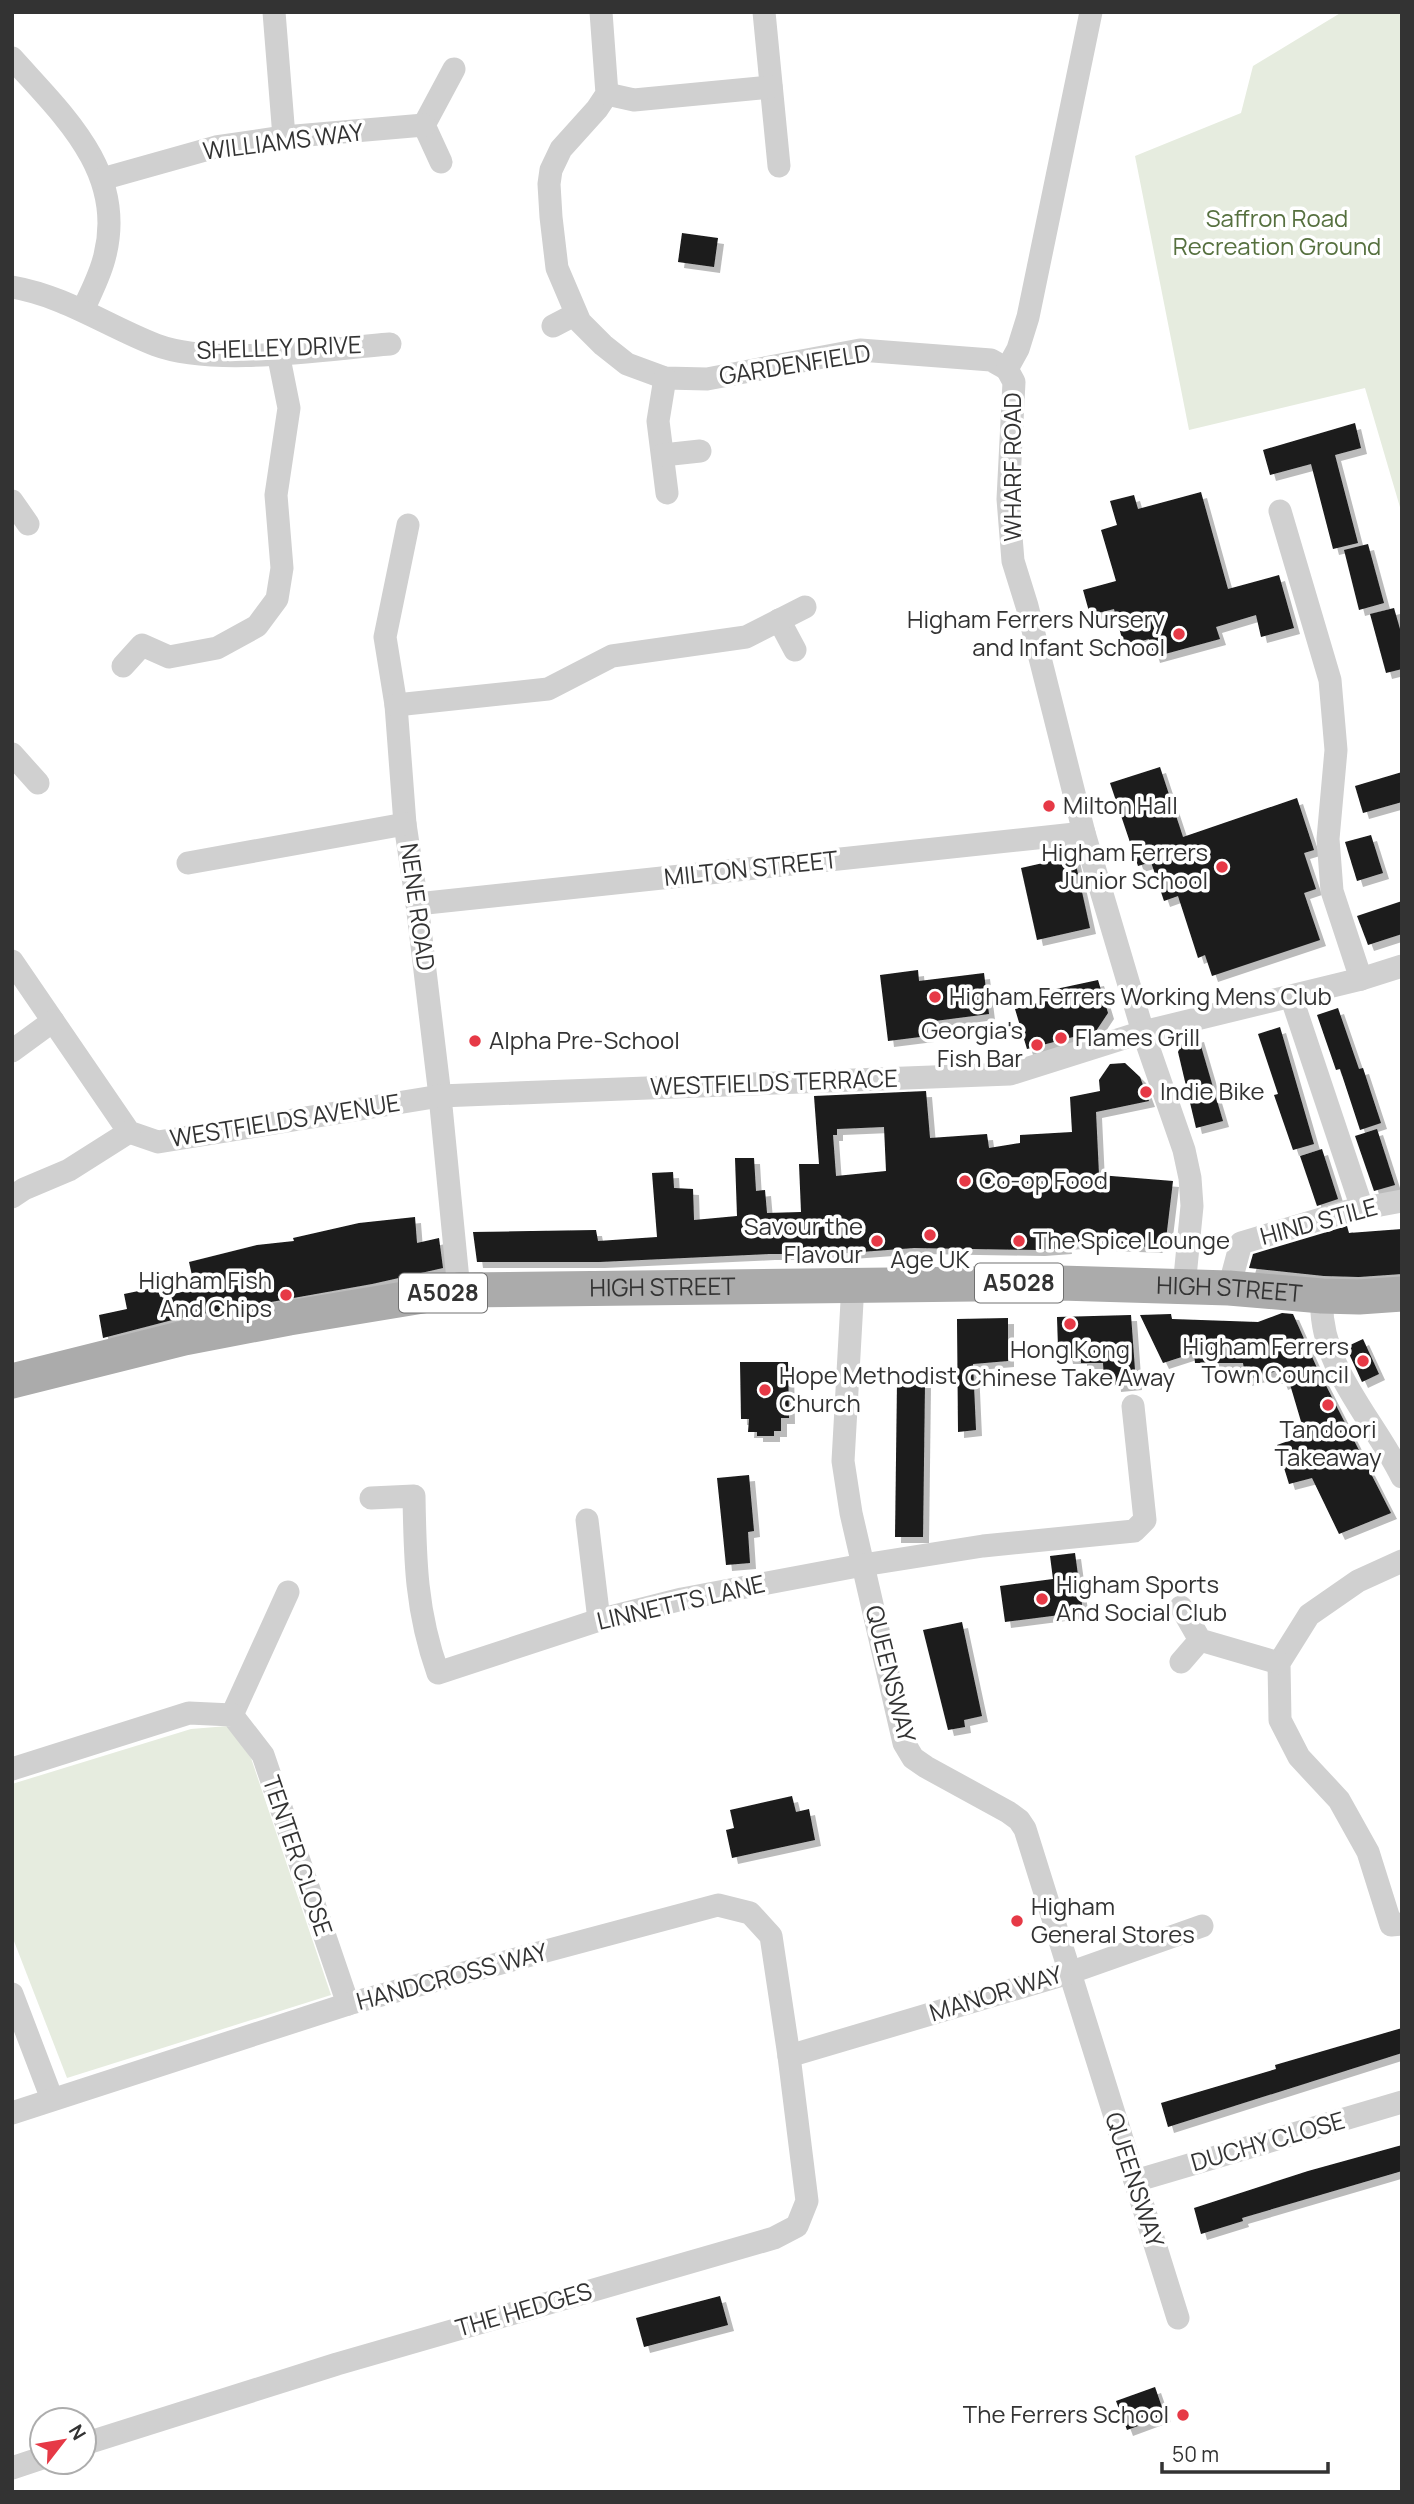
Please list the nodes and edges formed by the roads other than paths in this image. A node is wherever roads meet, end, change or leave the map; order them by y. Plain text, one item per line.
1 (274, 12) edge
2 (601, 12) edge
3 (764, 12) edge
4 (1091, 12) edge
5 (12, 58) edge
6 (454, 69) dead end
7 (771, 88) junction
8 (607, 94) junction
9 (424, 125) junction
10 (284, 137) junction
11 (442, 162) dead end
12 (779, 166) dead end
13 (102, 179) junction
14 (12, 287) edge
15 (83, 310) junction
16 (576, 314) junction
17 (553, 326) dead end
18 (390, 344) dead end
19 (278, 353) junction
20 (1007, 369) junction
21 (665, 378) junction
22 (700, 451) dead end
23 (663, 454) junction
24 (667, 493) dead end
25 (12, 500) edge
26 (1280, 510) dead end
27 (28, 524) dead end
28 (408, 525) dead end
29 (805, 607) dead end
30 (779, 620) junction
31 (795, 650) dead end
32 (123, 666) dead end
33 (396, 705) junction
34 (13, 759) edge
35 (38, 783) dead end
36 (405, 824) junction
37 (1084, 833) junction
38 (188, 863) dead end
39 (418, 904) junction
40 (12, 961) edge
41 (1402, 966) edge
42 (1361, 979) junction
43 (1291, 996) junction
44 (53, 1021) junction
45 (1143, 1032) junction
46 (12, 1051) edge
47 (440, 1096) junction
48 (129, 1132) junction
49 (12, 1197) edge
50 (1402, 1200) edge
51 (1362, 1209) junction
52 (853, 1284) junction
53 (1184, 1287) junction
54 (1229, 1288) junction
55 (459, 1290) junction
56 (1402, 1294) edge
57 (1322, 1296) junction
58 (12, 1381) edge
59 (1133, 1406) dead end
60 (1402, 1477) edge
61 (371, 1497) dead end
62 (587, 1520) dead end
63 (1402, 1561) edge
64 (863, 1565) junction
65 (288, 1592) dead end
66 (1181, 1607) dead end
67 (599, 1620) junction
68 (1200, 1640) junction
69 (1181, 1662) dead end
70 (1279, 1663) junction
71 (233, 1715) junction
72 (12, 1769) edge
73 (1402, 1924) edge
74 (1202, 1926) dead end
75 (1069, 1973) junction
76 (12, 1994) edge
77 (348, 2004) junction
78 (789, 2056) junction
79 (52, 2099) junction
80 (1402, 2102) edge
81 (12, 2113) edge
82 (1135, 2181) junction
83 (1178, 2318) dead end
84 (98, 2440) edge

1 - 10 street
2 - 8 street
3 - 7 street
4 - 20 street, WHARF ROAD
5 - 13 street
6 - 9 street
7 - 8 street
7 - 12 street
8 - 16 street, GARDENFIELD
9 - 10 street, WILLIAMS WAY
9 - 11 street
10 - 13 street, WILLIAMS WAY
13 - 15 street
14 - 15 street, SHELLEY DRIVE
15 - 19 street, SHELLEY DRIVE
16 - 17 street
16 - 21 street, GARDENFIELD
18 - 19 street, SHELLEY DRIVE
19 - 32 street
20 - 21 street, GARDENFIELD
20 - 37 street, WHARF ROAD
21 - 23 street
22 - 23 street
23 - 24 street
25 - 27 street
26 - 42 street
28 - 33 street, NENE ROAD
29 - 30 street
30 - 31 street
30 - 33 street
33 - 36 street, NENE ROAD
34 - 35 street
36 - 38 street
36 - 39 street, NENE ROAD
37 - 39 street, MILTON STREET
37 - 45 street, WHARF ROAD
39 - 47 street, NENE ROAD
40 - 44 street
41 - 42 street, WESTFIELDS TERRACE
42 - 43 street, WESTFIELDS TERRACE
43 - 45 street, WESTFIELDS TERRACE
43 - 51 street
44 - 46 street
44 - 48 street
45 - 47 street, WESTFIELDS TERRACE
45 - 53 street, WHARF ROAD
47 - 48 street, WESTFIELDS AVENUE
47 - 55 street, NENE ROAD
48 - 49 street
50 - 51 street, HIND STILE
51 - 54 street, HIND STILE
52 - 53 main road, HIGH STREET / A5028
52 - 55 main road, HIGH STREET / A5028
52 - 64 street, QUEENSWAY
53 - 54 main road, HIGH STREET / A5028
54 - 57 main road, HIGH STREET / A5028
55 - 58 main road, HIGH STREET / A5028
56 - 57 main road, A5028
57 - 60 street
59 - 64 street, LINNETTS LANE
61 - 67 street, LINNETTS LANE
62 - 67 street
63 - 70 street
64 - 67 street, LINNETTS LANE
64 - 75 street, QUEENSWAY
65 - 71 street
66 - 68 street
68 - 69 street
68 - 70 street
70 - 73 street
71 - 72 street
71 - 77 street, TENTER CLOSE
74 - 75 street, MANOR WAY
75 - 78 street, MANOR WAY
75 - 82 street, QUEENSWAY
76 - 79 street
77 - 78 street, HANDCROSS WAY
77 - 79 street, HANDCROSS WAY
78 - 84 street, THE HEDGES
79 - 81 street, HANDCROSS WAY
80 - 82 street, DUCHY CLOSE
82 - 83 street, QUEENSWAY

